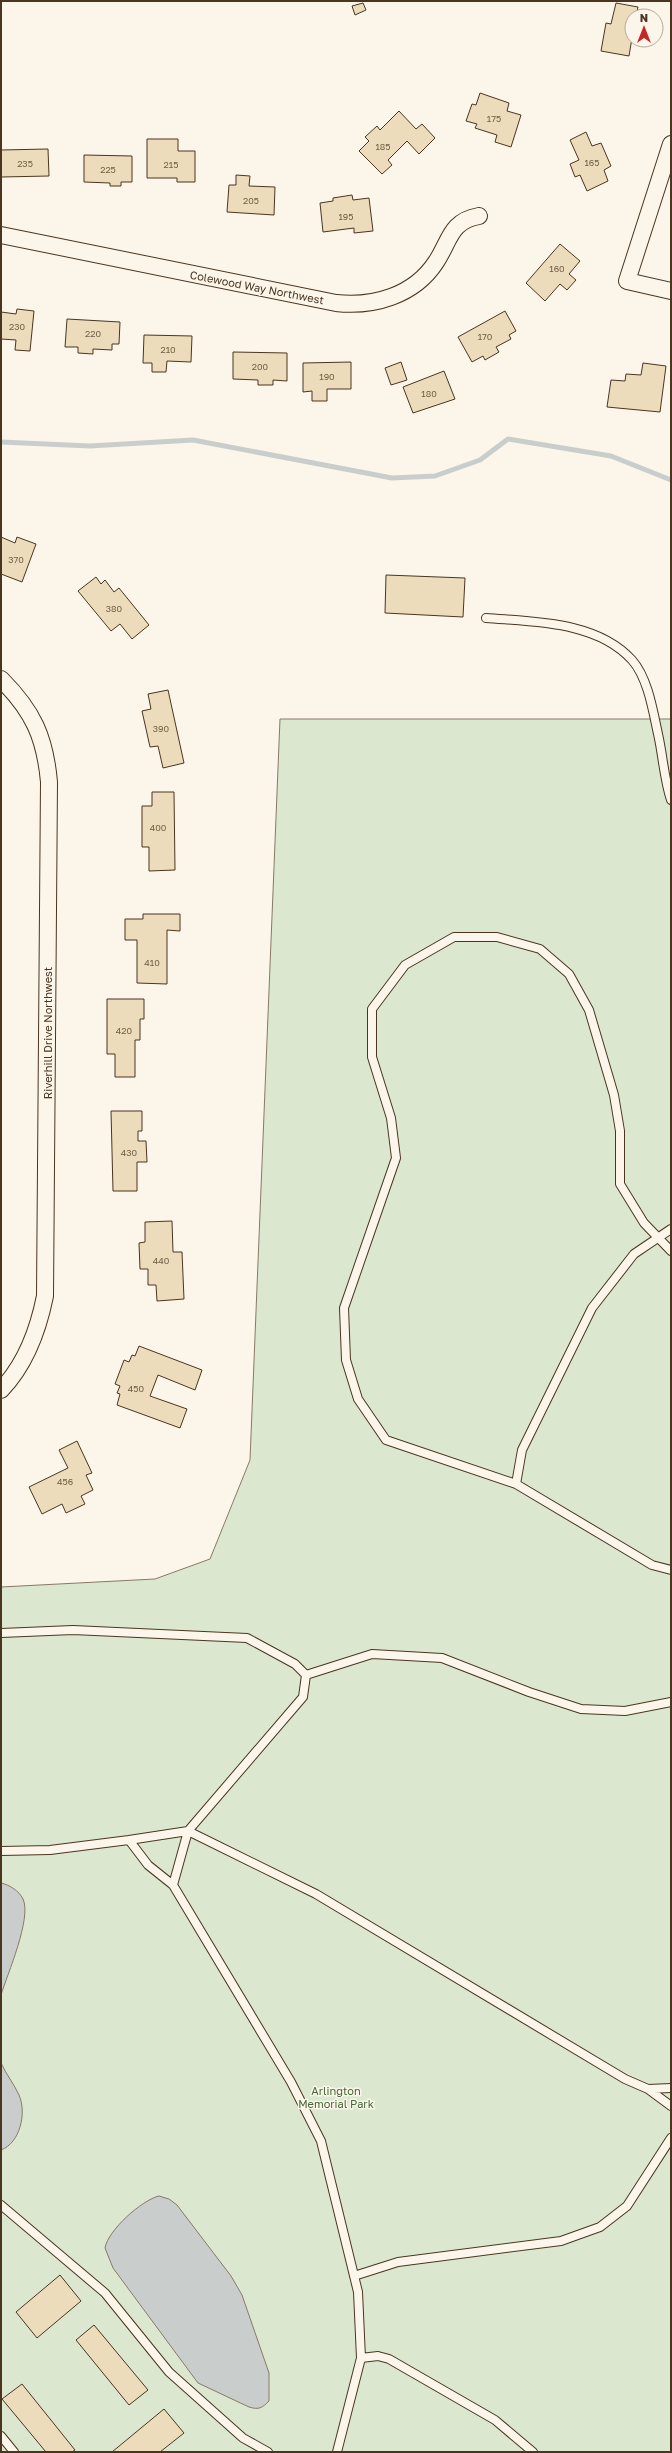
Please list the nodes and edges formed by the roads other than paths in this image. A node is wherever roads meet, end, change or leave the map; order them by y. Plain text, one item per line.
1 (671, 144) edge
2 (479, 216) dead end
3 (1, 235) edge
4 (671, 291) edge
5 (486, 618) dead end
6 (1, 679) edge
7 (671, 800) edge
8 (671, 1229) edge
9 (658, 1238) junction
10 (671, 1251) edge
11 (1, 1390) edge
12 (516, 1484) junction
13 (671, 1570) edge
14 (1, 1633) edge
15 (306, 1675) junction
16 (671, 1702) edge
17 (188, 1831) junction
18 (129, 1840) junction
19 (1, 1851) edge
20 (173, 1885) junction
21 (648, 2088) junction
22 (671, 2088) edge
23 (671, 2106) edge
24 (671, 2138) edge
25 (1, 2205) edge
26 (354, 2276) junction
27 (361, 2358) junction
28 (1, 2436) edge
29 (14, 2452) edge
30 (268, 2452) edge
31 (337, 2452) edge
32 (533, 2452) edge

1 - 4 street
2 - 3 street, Colewood Way Northwest
5 - 7 lane
6 - 11 street, Riverhill Drive Northwest
8 - 9 lane
9 - 10 lane
9 - 12 lane
9 - 12 lane
12 - 13 lane
14 - 15 lane
15 - 16 lane
15 - 17 lane
17 - 18 lane
17 - 20 lane
17 - 21 lane
18 - 19 lane
18 - 20 lane
20 - 26 lane
21 - 22 lane
21 - 23 lane
24 - 26 lane
25 - 30 lane
26 - 27 lane
27 - 31 lane
27 - 32 lane
28 - 29 lane

